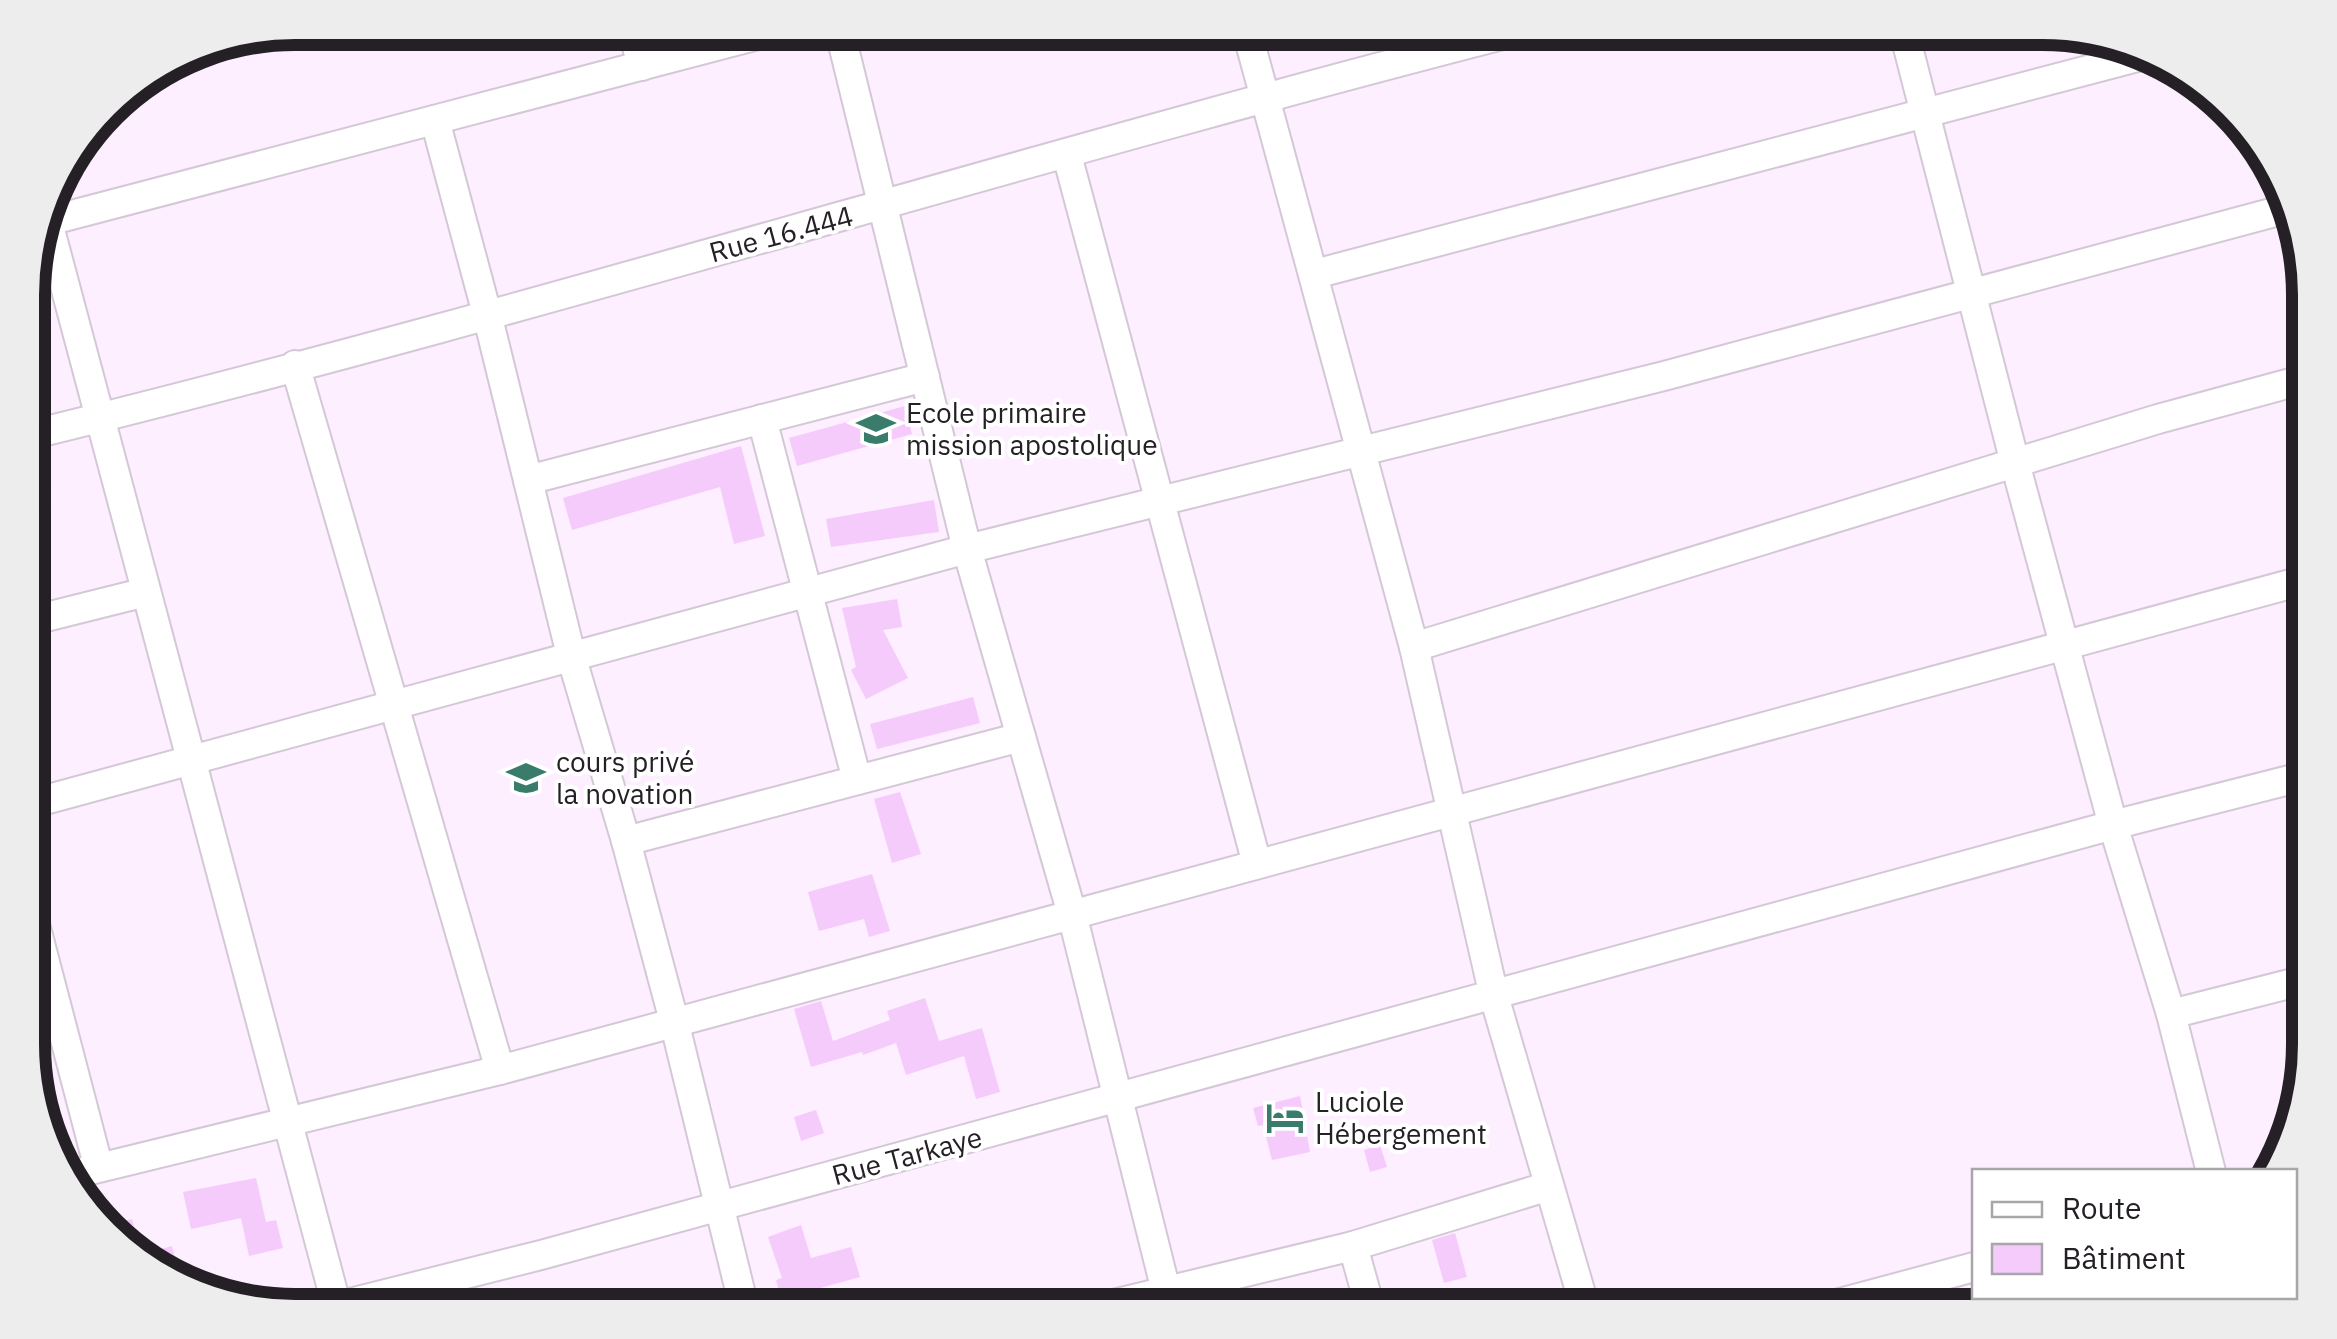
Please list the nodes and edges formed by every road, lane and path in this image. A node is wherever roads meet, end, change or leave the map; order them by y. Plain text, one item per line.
1 (1251, 45) edge
2 (1462, 45) edge
3 (1908, 45) edge
4 (637, 46) edge
5 (718, 46) edge
6 (843, 46) edge
7 (2125, 60) edge
8 (642, 66) junction
9 (1265, 96) junction
10 (1926, 113) junction
11 (435, 120) junction
12 (1068, 155) junction
13 (884, 206) junction
14 (2277, 211) edge
15 (58, 214) edge
16 (51, 243) edge
17 (1315, 274) junction
18 (1971, 295) junction
19 (487, 314) junction
20 (295, 366) junction
21 (925, 377) junction
22 (2291, 383) edge
23 (100, 418) junction
24 (762, 419) junction
25 (45, 431) edge
26 (1363, 451) junction
27 (2015, 463) junction
28 (528, 480) junction
29 (1162, 502) junction
30 (967, 548) junction
31 (2291, 584) edge
32 (146, 592) junction
33 (808, 593) junction
34 (45, 617) edge
35 (2066, 644) junction
36 (1414, 647) junction
37 (572, 658) junction
38 (394, 706) junction
39 (1021, 736) junction
40 (191, 760) junction
41 (857, 780) junction
42 (2291, 780) edge
43 (45, 800) edge
44 (1450, 810) junction
45 (2114, 825) junction
46 (626, 841) junction
47 (1257, 864) junction
48 (1072, 914) junction
49 (45, 962) edge
50 (2291, 984) edge
51 (1494, 996) junction
52 (2171, 1014) junction
53 (674, 1021) junction
54 (500, 1070) junction
55 (1117, 1099) junction
56 (286, 1120) junction
57 (98, 1165) junction
58 (2210, 1169) edge
59 (80, 1171) edge
60 (1548, 1186) junction
61 (719, 1206) junction
62 (1353, 1246) junction
63 (1972, 1268) edge
64 (1194, 1293) edge
65 (1366, 1293) edge
66 (1581, 1293) edge
67 (1877, 1293) edge
68 (327, 1294) edge
69 (391, 1294) edge
70 (741, 1294) edge
71 (1167, 1294) edge

1 - 9 street
2 - 9 street, Rue 16.444
3 - 10 street
4 - 8 street
5 - 8 street
6 - 13 street
7 - 10 street
8 - 11 street
9 - 12 street, Rue 16.444
9 - 17 street
10 - 17 street
10 - 18 street
11 - 15 street
11 - 19 street
12 - 13 street, Rue 16.444
12 - 29 street
13 - 19 street, Rue 16.444
13 - 21 street
14 - 18 street
16 - 23 street
17 - 26 street
18 - 26 street
18 - 27 street
19 - 20 street, Rue 16.444
19 - 28 street
20 - 23 street, Rue 16.444
20 - 38 street
21 - 24 street
21 - 30 street
22 - 27 street
23 - 25 street, Rue 16.444
23 - 32 street
24 - 28 street
24 - 33 street
26 - 29 street
26 - 36 street
27 - 35 street
27 - 36 street
28 - 37 street
29 - 30 street
29 - 47 street
30 - 33 street
30 - 39 street
31 - 35 street
32 - 34 street
32 - 40 street
33 - 37 street
33 - 41 street
35 - 44 street
35 - 45 street
36 - 44 street
37 - 38 street
37 - 46 street
38 - 40 street
38 - 54 street
39 - 41 street
39 - 48 street
40 - 43 street
40 - 56 street
41 - 46 street
42 - 45 street, Rue Tarkaye
44 - 47 street
44 - 51 street
45 - 51 street, Rue Tarkaye
45 - 52 street
46 - 53 street
47 - 48 street
48 - 53 street
48 - 55 street
49 - 57 street
50 - 52 street
51 - 55 street, Rue Tarkaye
51 - 60 street
52 - 58 street
53 - 54 street
53 - 61 street
54 - 56 street
55 - 61 street, Rue Tarkaye
55 - 71 street
56 - 57 street
56 - 68 street
57 - 59 street
60 - 62 street
60 - 66 street
61 - 69 street, Rue Tarkaye
61 - 70 street
62 - 64 street
62 - 65 street
63 - 67 street

